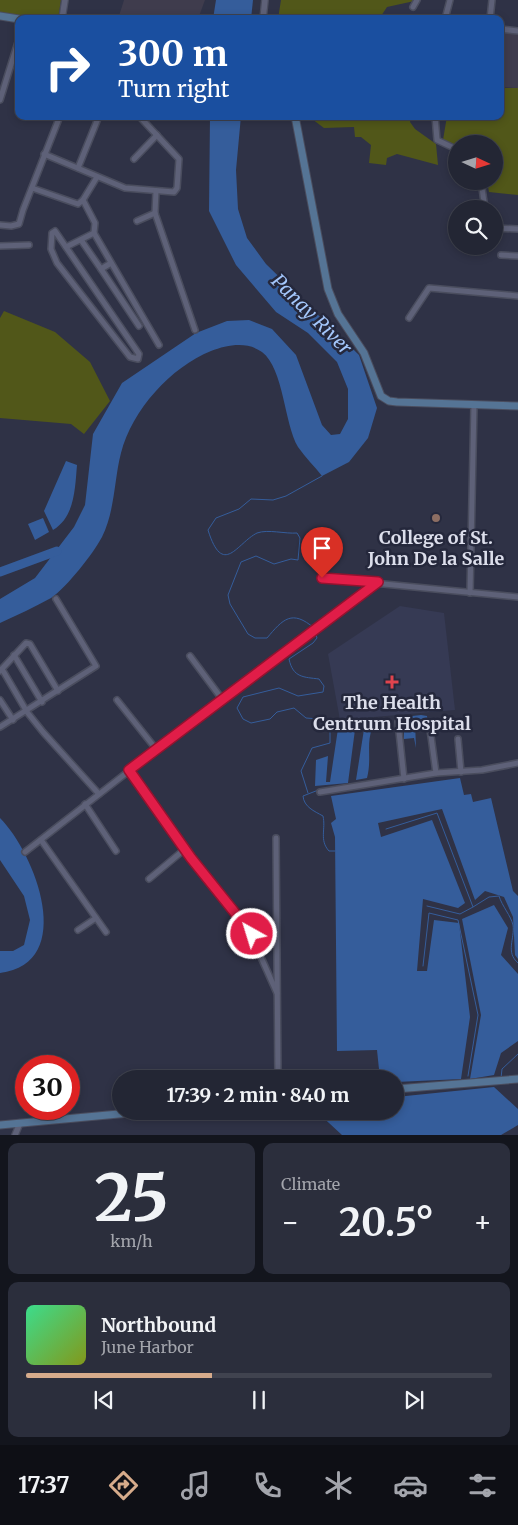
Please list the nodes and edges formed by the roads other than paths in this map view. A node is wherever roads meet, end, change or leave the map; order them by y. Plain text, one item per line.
1 (65, 0) edge
2 (265, 0) edge
3 (417, 0) edge
4 (450, 0) edge
5 (492, 0) edge
6 (413, 6) dead end
7 (63, 15) edge
8 (263, 15) edge
9 (446, 15) edge
10 (490, 15) edge
11 (0, 16) edge
12 (15, 18) edge
13 (504, 29) edge
14 (518, 31) edge
15 (15, 52) edge
16 (0, 100) edge
17 (58, 120) edge
18 (97, 120) edge
19 (143, 120) edge
20 (296, 120) edge
21 (435, 120) edge
22 (157, 135) junction
23 (448, 145) edge
24 (44, 154) junction
25 (134, 159) dead end
26 (78, 168) junction
27 (97, 177) junction
28 (32, 188) junction
29 (156, 190) junction
30 (83, 200) junction
31 (155, 213) junction
32 (137, 222) dead end
33 (0, 225) edge
34 (503, 228) edge
35 (518, 229) edge
36 (94, 233) junction
37 (81, 240) junction
38 (29, 245) dead end
39 (0, 246) edge
40 (66, 247) junction
41 (501, 255) dead end
42 (518, 256) edge
43 (111, 263) junction
44 (101, 270) junction
45 (518, 296) edge
46 (134, 304) junction
47 (127, 308) junction
48 (409, 318) dead end
49 (139, 326) dead end
50 (194, 330) dead end
51 (159, 345) dead end
52 (474, 405) junction
53 (518, 406) edge
54 (322, 578) dead end
55 (378, 582) junction
56 (470, 593) junction
57 (518, 597) edge
58 (56, 599) dead end
59 (14, 656) junction
60 (190, 656) dead end
61 (1, 670) edge
62 (58, 692) junction
63 (222, 699) junction
64 (0, 700) edge
65 (118, 700) dead end
66 (42, 702) junction
67 (27, 712) junction
68 (13, 720) junction
69 (398, 722) dead end
70 (0, 727) edge
71 (430, 730) dead end
72 (458, 739) dead end
73 (156, 750) junction
74 (518, 763) edge
75 (129, 770) junction
76 (461, 772) junction
77 (436, 773) junction
78 (404, 779) junction
79 (320, 792) dead end
80 (99, 794) junction
81 (85, 804) junction
82 (276, 838) dead end
83 (41, 840) junction
84 (185, 849) junction
85 (116, 851) dead end
86 (25, 852) dead end
87 (149, 880) dead end
88 (96, 918) junction
89 (78, 930) dead end
90 (106, 932) dead end
91 (277, 993) junction
92 (278, 1070) edge
93 (514, 1079) edge
94 (404, 1088) edge
95 (112, 1115) edge
96 (20, 1123) junction
97 (0, 1125) edge
98 (15, 1135) edge

1 - 7 street
2 - 8 street
3 - 6 street
4 - 9 street
5 - 10 street
11 - 12 main road
13 - 14 street
15 - 16 street
17 - 24 street
18 - 26 street
19 - 22 street
20 - 52 main road
21 - 23 street
22 - 25 street
22 - 29 street
24 - 26 street
24 - 28 street
26 - 27 street
27 - 29 street
27 - 30 street
28 - 30 street
28 - 33 street
29 - 31 street
30 - 36 street
31 - 32 street
31 - 50 street
34 - 35 street
36 - 37 street
36 - 43 street
37 - 40 street
37 - 44 street
38 - 39 street
40 - 40 street
41 - 42 street
43 - 44 street
43 - 46 street
44 - 47 street
45 - 48 street
46 - 47 street
46 - 51 street
47 - 49 street
52 - 53 main road
52 - 56 street
54 - 55 street
55 - 56 street
55 - 63 street
56 - 57 street
58 - 62 street
59 - 61 street
59 - 62 street
59 - 66 street
60 - 63 street
61 - 67 street
62 - 66 street
63 - 73 street
64 - 68 street
65 - 73 street
66 - 67 street
67 - 68 street
67 - 80 street
68 - 70 street
69 - 78 street
71 - 77 street
72 - 76 street
73 - 75 street
74 - 76 street
75 - 80 street
75 - 84 street
76 - 77 street
77 - 78 street
78 - 79 street
80 - 81 street
81 - 83 street
81 - 85 street
82 - 91 street
83 - 86 street
83 - 88 street
84 - 87 street
84 - 91 street
88 - 89 street
88 - 90 street
91 - 92 street
93 - 94 main road
95 - 96 main road
96 - 97 main road
96 - 98 street

